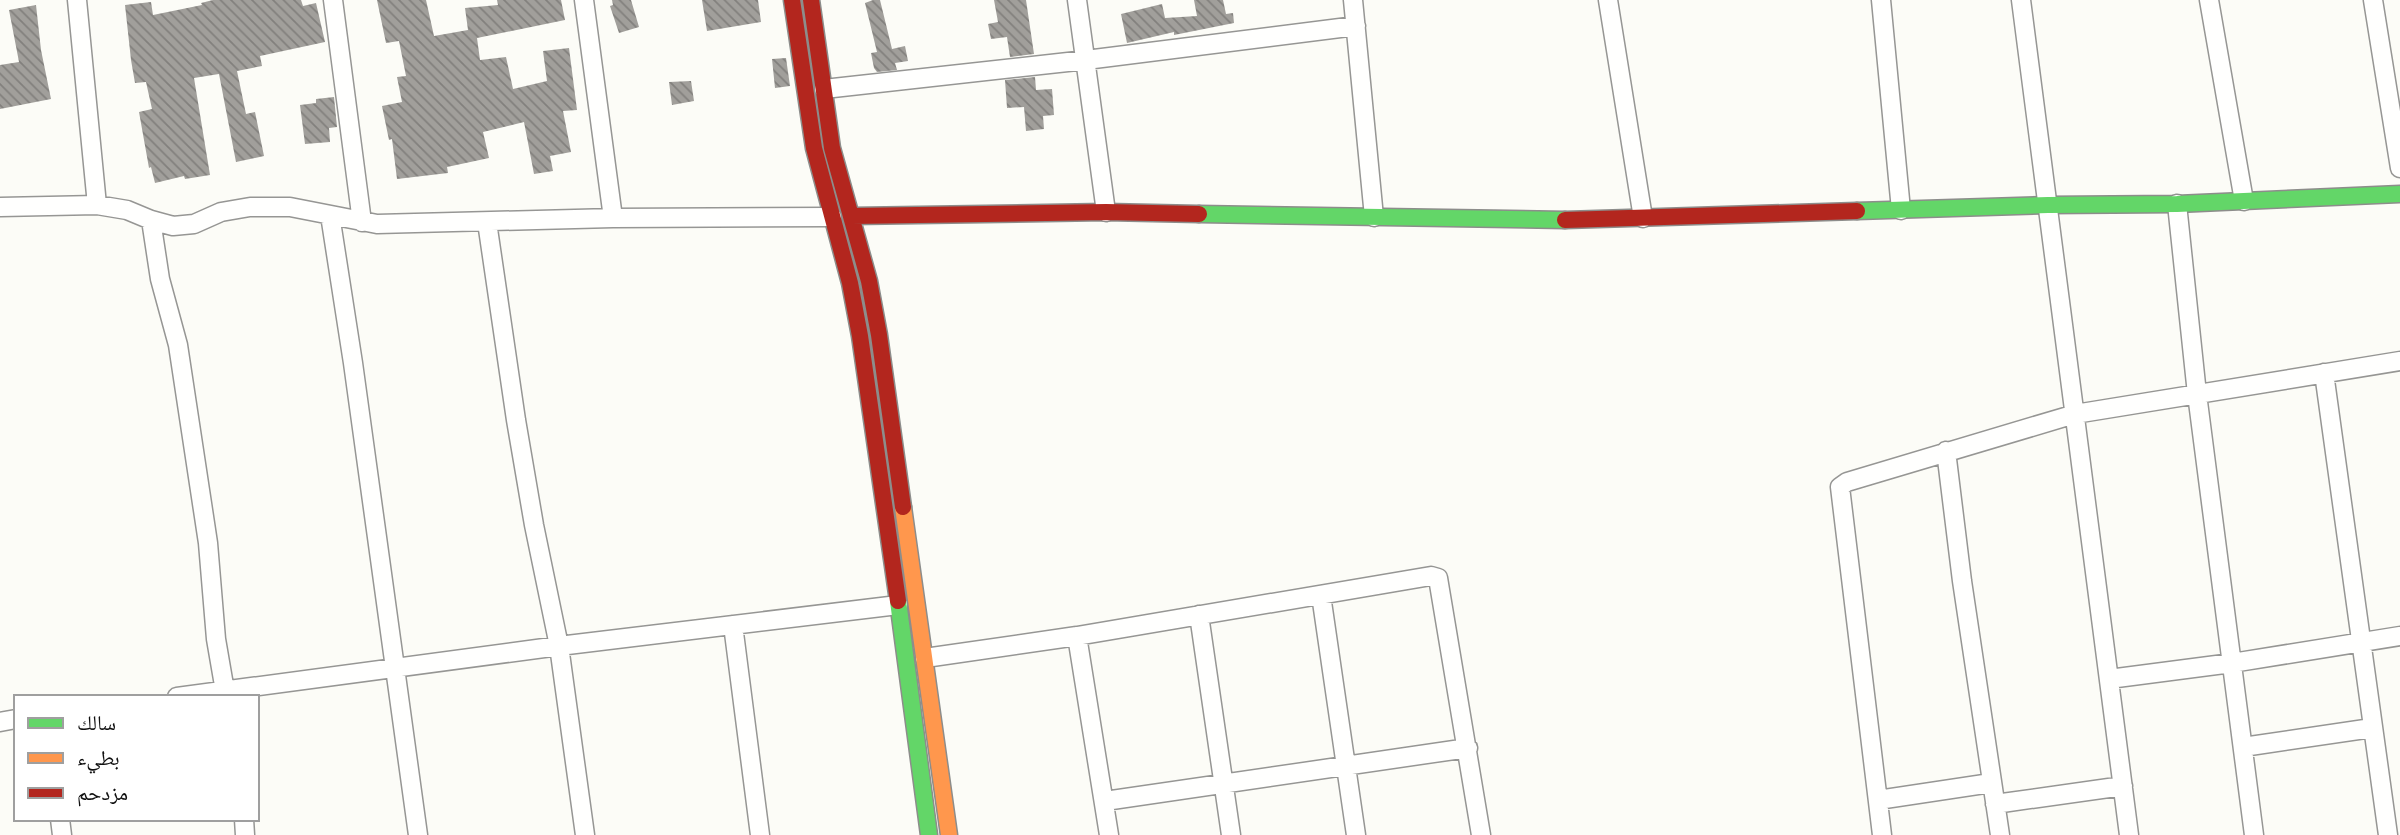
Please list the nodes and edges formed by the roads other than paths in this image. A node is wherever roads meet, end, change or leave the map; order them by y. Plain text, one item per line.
1 (77, 0) edge
2 (333, 0) edge
3 (583, 0) edge
4 (792, 0) edge
5 (811, 0) edge
6 (1077, 0) edge
7 (1353, 0) edge
8 (1608, 0) edge
9 (1881, 0) edge
10 (2021, 0) edge
11 (2209, 0) edge
12 (2373, 0) edge
13 (1356, 26) junction
14 (1086, 60) junction
15 (824, 89) junction
16 (2400, 167) edge
17 (2400, 194) edge
18 (2244, 201) junction
19 (2177, 204) junction
20 (97, 205) junction
21 (2048, 205) junction
22 (0, 207) edge
23 (1901, 210) junction
24 (1106, 212) junction
25 (330, 215) junction
26 (852, 216) junction
27 (832, 217) junction
28 (1374, 217) junction
29 (612, 218) junction
30 (1643, 218) junction
31 (151, 220) junction
32 (362, 222) junction
33 (487, 222) junction
34 (2400, 361) edge
35 (2323, 373) junction
36 (2197, 394) junction
37 (2075, 414) junction
38 (1946, 451) junction
39 (1321, 595) junction
40 (898, 605) junction
41 (1199, 615) junction
42 (733, 625) junction
43 (1077, 636) junction
44 (2400, 636) edge
45 (2361, 642) junction
46 (559, 646) junction
47 (925, 658) junction
48 (2232, 663) junction
49 (395, 667) junction
50 (2109, 679) junction
51 (226, 694) edge
52 (2372, 728) junction
53 (2243, 747) junction
54 (1468, 748) junction
55 (1346, 764) junction
56 (1224, 783) junction
57 (1991, 783) junction
58 (2123, 786) junction
59 (1878, 800) junction
60 (1105, 801) junction
61 (1995, 804) junction
62 (418, 835) edge
63 (585, 835) edge
64 (760, 835) edge
65 (929, 835) edge
66 (949, 835) edge
67 (1109, 835) edge
68 (1231, 835) edge
69 (1356, 835) edge
70 (1481, 835) edge
71 (1882, 835) edge
72 (2000, 835) edge
73 (2129, 835) edge
74 (2253, 835) edge
75 (2389, 835) edge

1 - 20 street
2 - 32 street
3 - 29 street
4 - 27 street
5 - 15 street
6 - 14 street
7 - 13 street
8 - 30 street
9 - 23 street
10 - 21 street
11 - 18 street
12 - 16 street
13 - 14 street
13 - 28 street
14 - 15 street
14 - 24 street
15 - 26 street
17 - 18 street
18 - 19 street
19 - 21 street
19 - 36 street
20 - 22 street
20 - 31 street
21 - 23 street
21 - 37 street
23 - 30 street
24 - 26 street
24 - 28 street
25 - 31 street
25 - 32 street
25 - 49 street
26 - 47 street
27 - 29 street
27 - 40 street
28 - 30 street
29 - 33 street
31 - 51 street
32 - 33 street
33 - 46 street
34 - 35 street
35 - 36 street
35 - 45 street
36 - 37 street
36 - 48 street
37 - 38 street
37 - 50 street
38 - 57 street
38 - 59 street
39 - 41 street
39 - 54 street
39 - 55 street
40 - 42 street
40 - 65 street
41 - 43 street
41 - 56 street
42 - 46 street
42 - 64 street
43 - 47 street
43 - 60 street
44 - 45 street
45 - 48 street
45 - 52 street
46 - 49 street
46 - 63 street
47 - 66 street
48 - 50 street
48 - 53 street
49 - 51 street
49 - 62 street
50 - 58 street
52 - 53 street
52 - 75 street
53 - 74 street
54 - 55 street
54 - 70 street
55 - 56 street
55 - 69 street
56 - 60 street
56 - 68 street
57 - 59 street
57 - 61 street
58 - 61 street
58 - 73 street
59 - 71 street
60 - 67 street
61 - 72 street

